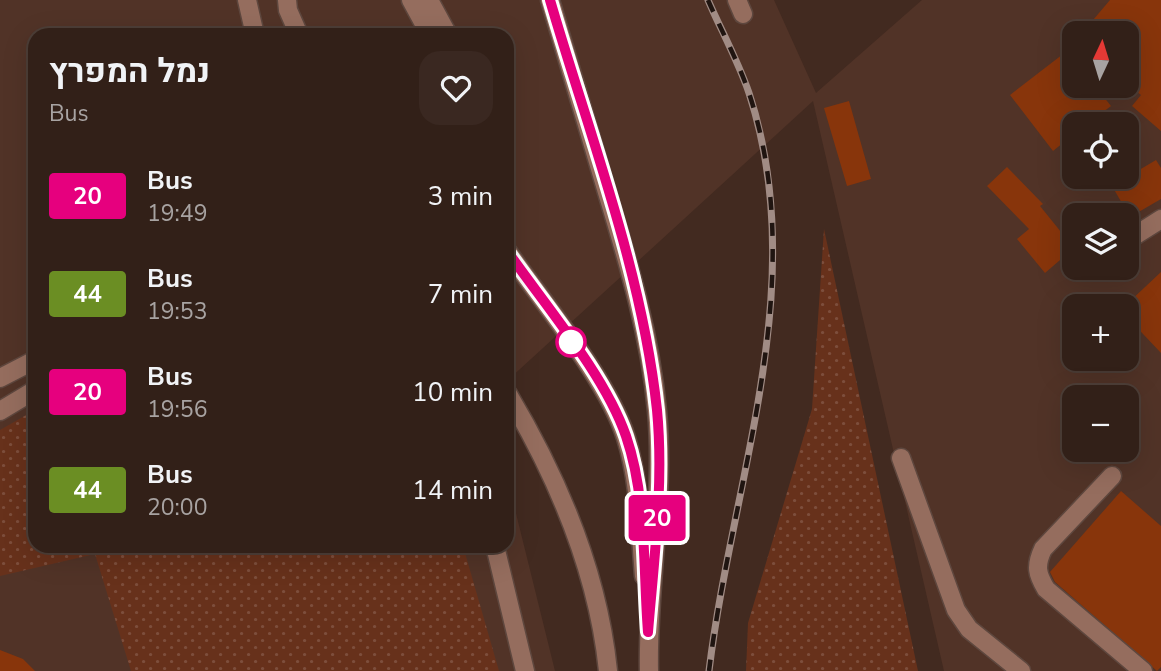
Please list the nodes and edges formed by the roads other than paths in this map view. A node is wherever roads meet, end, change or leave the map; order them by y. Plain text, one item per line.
1 (247, 0) edge
2 (287, 0) edge
3 (411, 0) edge
4 (429, 0) edge
5 (550, 0) edge
6 (253, 28) edge
7 (296, 28) edge
8 (426, 28) edge
9 (443, 28) edge
10 (1161, 219) edge
11 (1139, 233) edge
12 (514, 261) edge
13 (28, 364) edge
14 (0, 378) edge
15 (28, 394) edge
16 (514, 405) edge
17 (0, 411) edge
18 (901, 458) dead end
19 (1112, 476) dead end
20 (497, 553) edge
21 (648, 632) junction
22 (525, 671) edge
23 (608, 671) edge
24 (649, 671) edge
25 (1021, 671) edge
26 (1143, 671) edge

1 - 6 street
2 - 7 street
3 - 8 street
4 - 9 street
5 - 21 street
10 - 11 street
12 - 21 street
13 - 14 street
15 - 17 street
16 - 23 street
18 - 25 street
19 - 26 street
20 - 22 street
21 - 24 street

